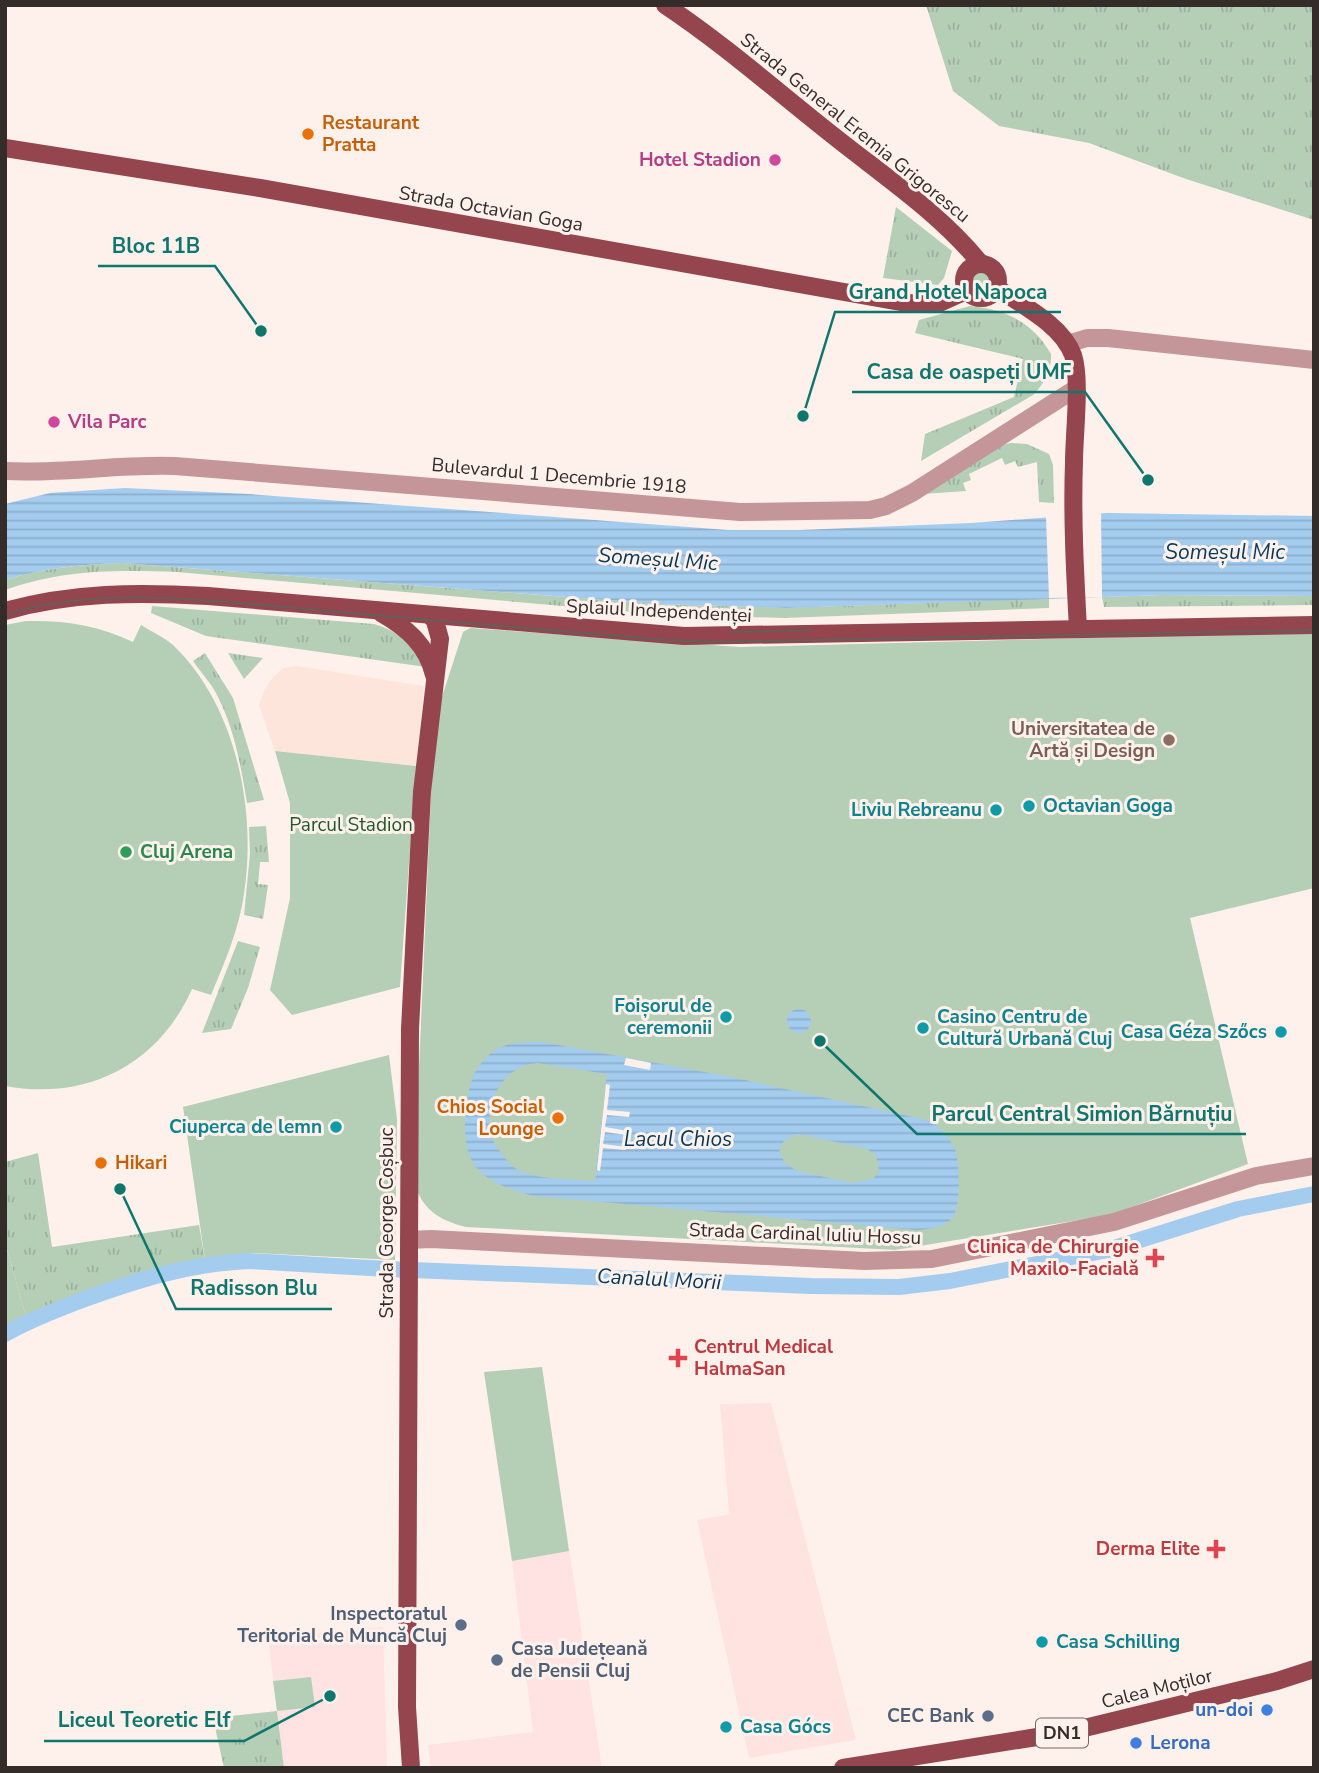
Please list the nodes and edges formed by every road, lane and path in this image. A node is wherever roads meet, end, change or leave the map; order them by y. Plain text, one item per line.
1 (665, 5) edge
2 (5, 148) edge
3 (981, 264) junction
4 (997, 288) junction
5 (966, 291) junction
6 (1067, 344) junction
7 (1314, 360) edge
8 (1075, 389) junction
9 (5, 471) edge
10 (5, 611) edge
11 (379, 612) junction
12 (424, 615) junction
13 (1314, 625) edge
14 (1078, 628) junction
15 (420, 643) junction
16 (434, 679) junction
17 (1314, 1166) edge
18 (409, 1241) junction
19 (1314, 1669) edge
20 (411, 1768) edge
21 (843, 1768) edge

1 - 3 main road, Strada General Eremia Grigorescu
2 - 5 main road, Strada Octavian Goga
3 - 4 main road
3 - 5 main road
4 - 5 main road
4 - 6 main road
6 - 7 street
6 - 8 main road
8 - 9 street, Bulevardul 1 Decembrie 1918
8 - 14 main road
10 - 11 main road, Splaiul Independenței
11 - 12 main road, Splaiul Independenței
11 - 15 main road, Strada George Coșbuc
12 - 14 main road, Splaiul Independenței
12 - 15 main road, Strada George Coșbuc
12 - 16 main road, Strada George Coșbuc
13 - 14 main road, Splaiul Independenței
15 - 16 main road, Strada George Coșbuc
16 - 18 main road, Strada George Coșbuc
17 - 18 street, Strada Cardinal Iuliu Hossu
18 - 20 main road, Strada George Coșbuc
19 - 21 main road, Calea Moților / DN1

